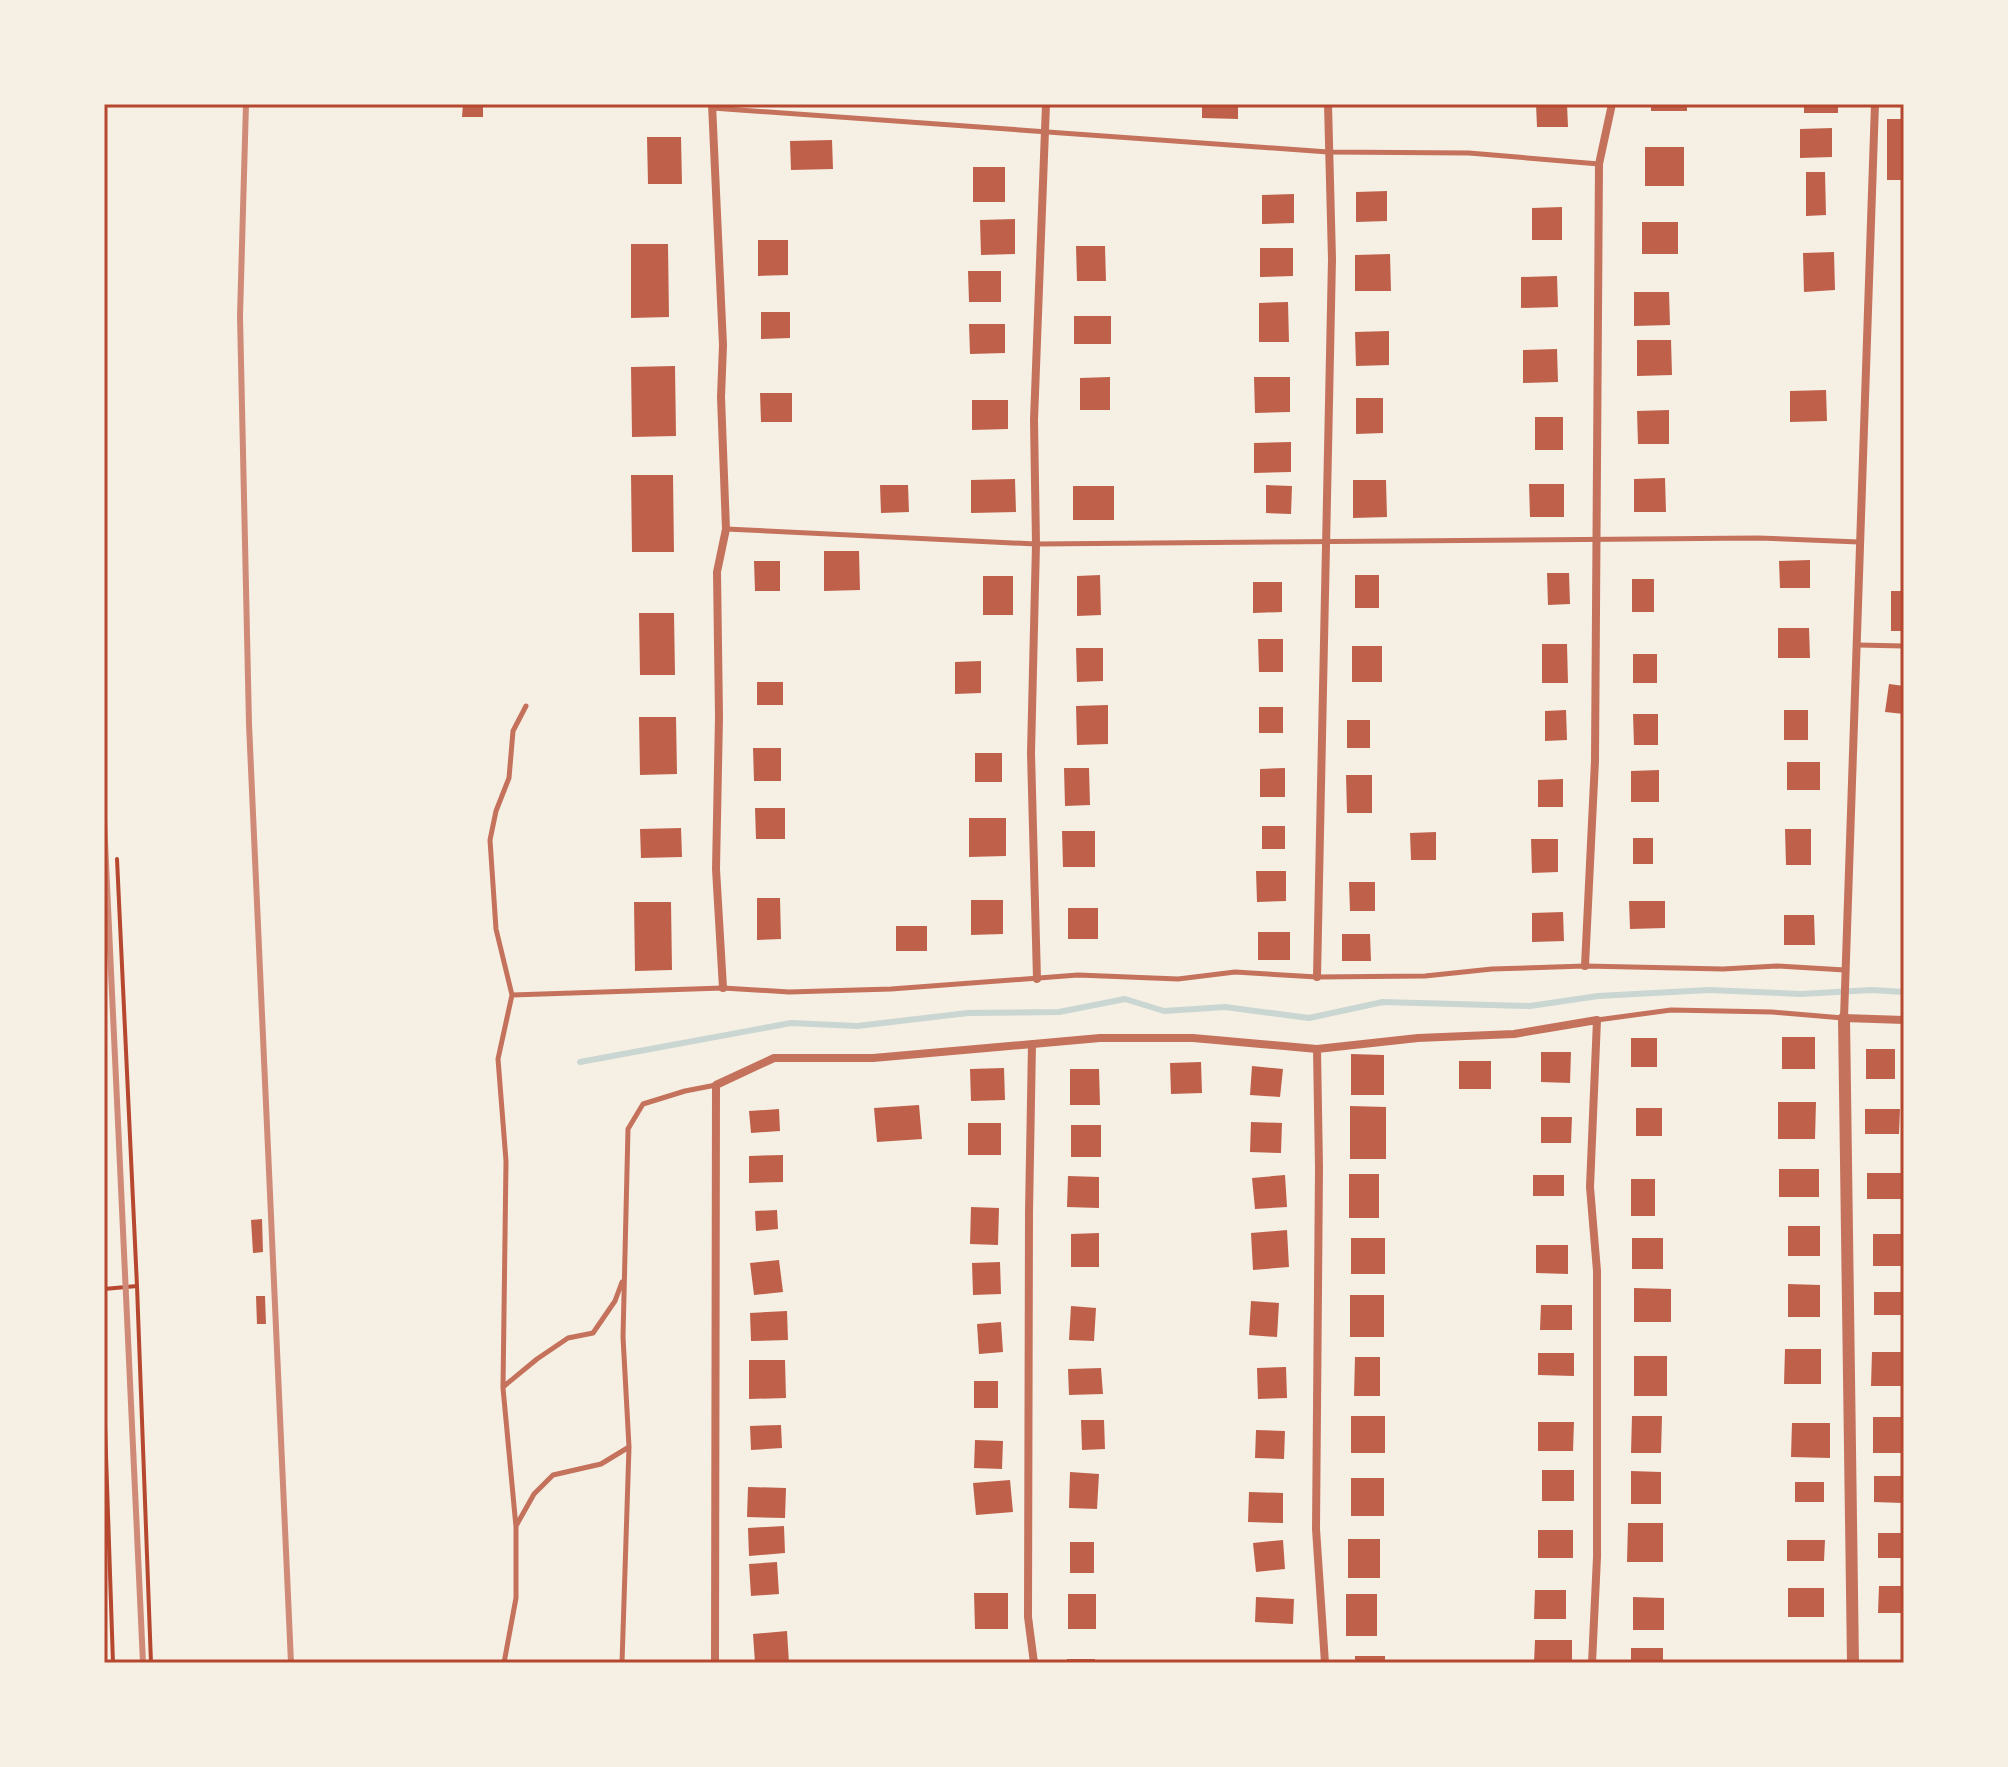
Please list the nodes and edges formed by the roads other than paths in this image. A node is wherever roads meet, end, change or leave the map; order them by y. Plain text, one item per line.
1 (1046, 104) edge
2 (1328, 104) edge
3 (1612, 104) edge
4 (1875, 104) edge
5 (712, 106) edge
6 (748, 108) edge
7 (1045, 132) junction
8 (1328, 152) junction
9 (1599, 164) junction
10 (726, 529) junction
11 (1324, 541) junction
12 (1595, 541) junction
13 (1859, 542) junction
14 (1036, 544) junction
15 (1856, 645) junction
16 (1904, 646) edge
17 (526, 706) dead end
18 (1585, 966) junction
19 (1845, 970) junction
20 (1317, 977) junction
21 (1037, 979) junction
22 (723, 988) junction
23 (512, 995) junction
24 (1844, 1018) junction
25 (1597, 1020) junction
26 (1904, 1020) edge
27 (1032, 1044) junction
28 (1317, 1049) junction
29 (716, 1085) junction
30 (624, 1276) junction
31 (503, 1388) junction
32 (629, 1447) junction
33 (516, 1527) junction
34 (504, 1663) edge
35 (622, 1663) edge
36 (715, 1663) edge
37 (1034, 1663) edge
38 (1325, 1663) edge
39 (1592, 1663) edge
40 (1853, 1663) edge

1 - 7 street
2 - 8 street
3 - 9 street
4 - 13 street
5 - 6 lane
5 - 10 street
6 - 7 lane
7 - 8 lane
7 - 14 street
8 - 9 lane
8 - 11 street
9 - 12 street
10 - 14 lane
10 - 22 street
11 - 12 lane
11 - 14 lane
11 - 20 street
12 - 13 lane
12 - 18 street
13 - 15 street
14 - 21 street
15 - 16 lane
15 - 19 street
17 - 23 lane
18 - 19 lane
18 - 20 lane
19 - 24 street
20 - 21 lane
21 - 22 lane
22 - 23 lane
23 - 31 lane
24 - 25 lane
24 - 26 street
24 - 40 street
25 - 28 street
25 - 39 street
27 - 28 street
27 - 29 street
27 - 37 street
28 - 38 street
29 - 30 lane
29 - 36 street
30 - 31 lane
30 - 32 lane
31 - 33 lane
32 - 33 lane
32 - 35 lane
33 - 34 lane

